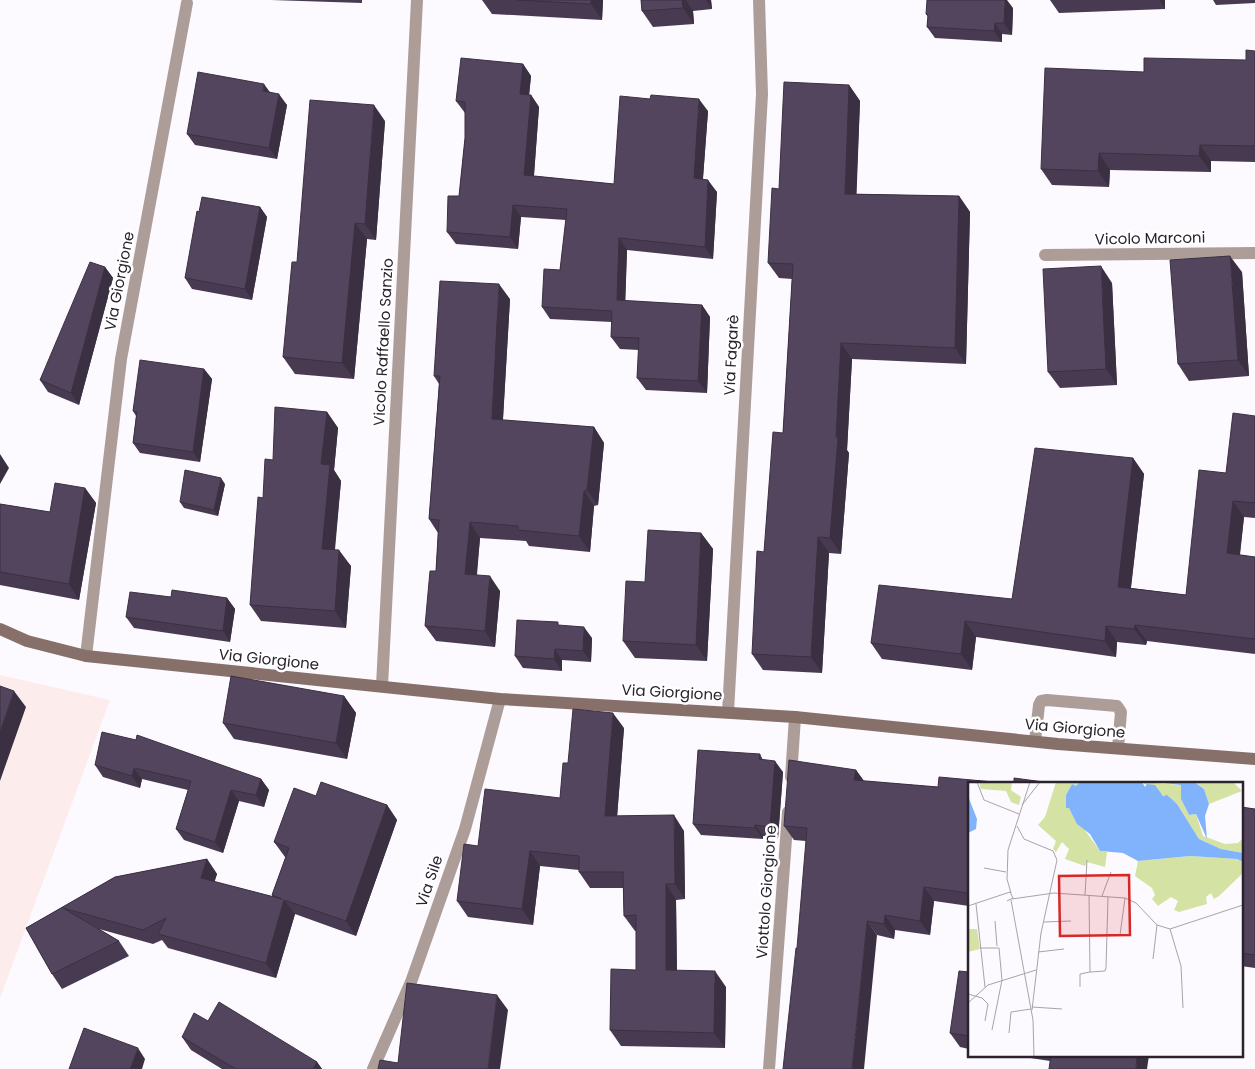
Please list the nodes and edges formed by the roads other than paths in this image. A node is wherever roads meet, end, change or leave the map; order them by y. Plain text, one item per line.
1 (417, 0) edge
2 (760, 0) edge
3 (188, 3) dead end
4 (1255, 253) edge
5 (1045, 255) dead end
6 (0, 629) edge
7 (86, 656) junction
8 (382, 686) junction
9 (500, 699) junction
10 (728, 712) junction
11 (795, 717) junction
12 (1035, 741) junction
13 (1118, 748) junction
14 (1255, 759) edge
15 (373, 1069) edge
16 (769, 1069) edge

1 - 8 street, Vicolo Raffaello Sanzio
2 - 10 street, Via Fagarè
3 - 7 street, Via Giorgione
4 - 5 street, Vicolo Marconi
6 - 7 street, Via Giorgione
7 - 8 street, Via Giorgione
8 - 9 street, Via Giorgione
9 - 10 street, Via Giorgione
9 - 15 street, Via Sile
10 - 11 street, Via Giorgione
11 - 12 street, Via Giorgione
11 - 16 street, Viottolo Giorgione
12 - 13 street, Via Giorgione
12 - 13 street
13 - 14 street, Via Giorgione

